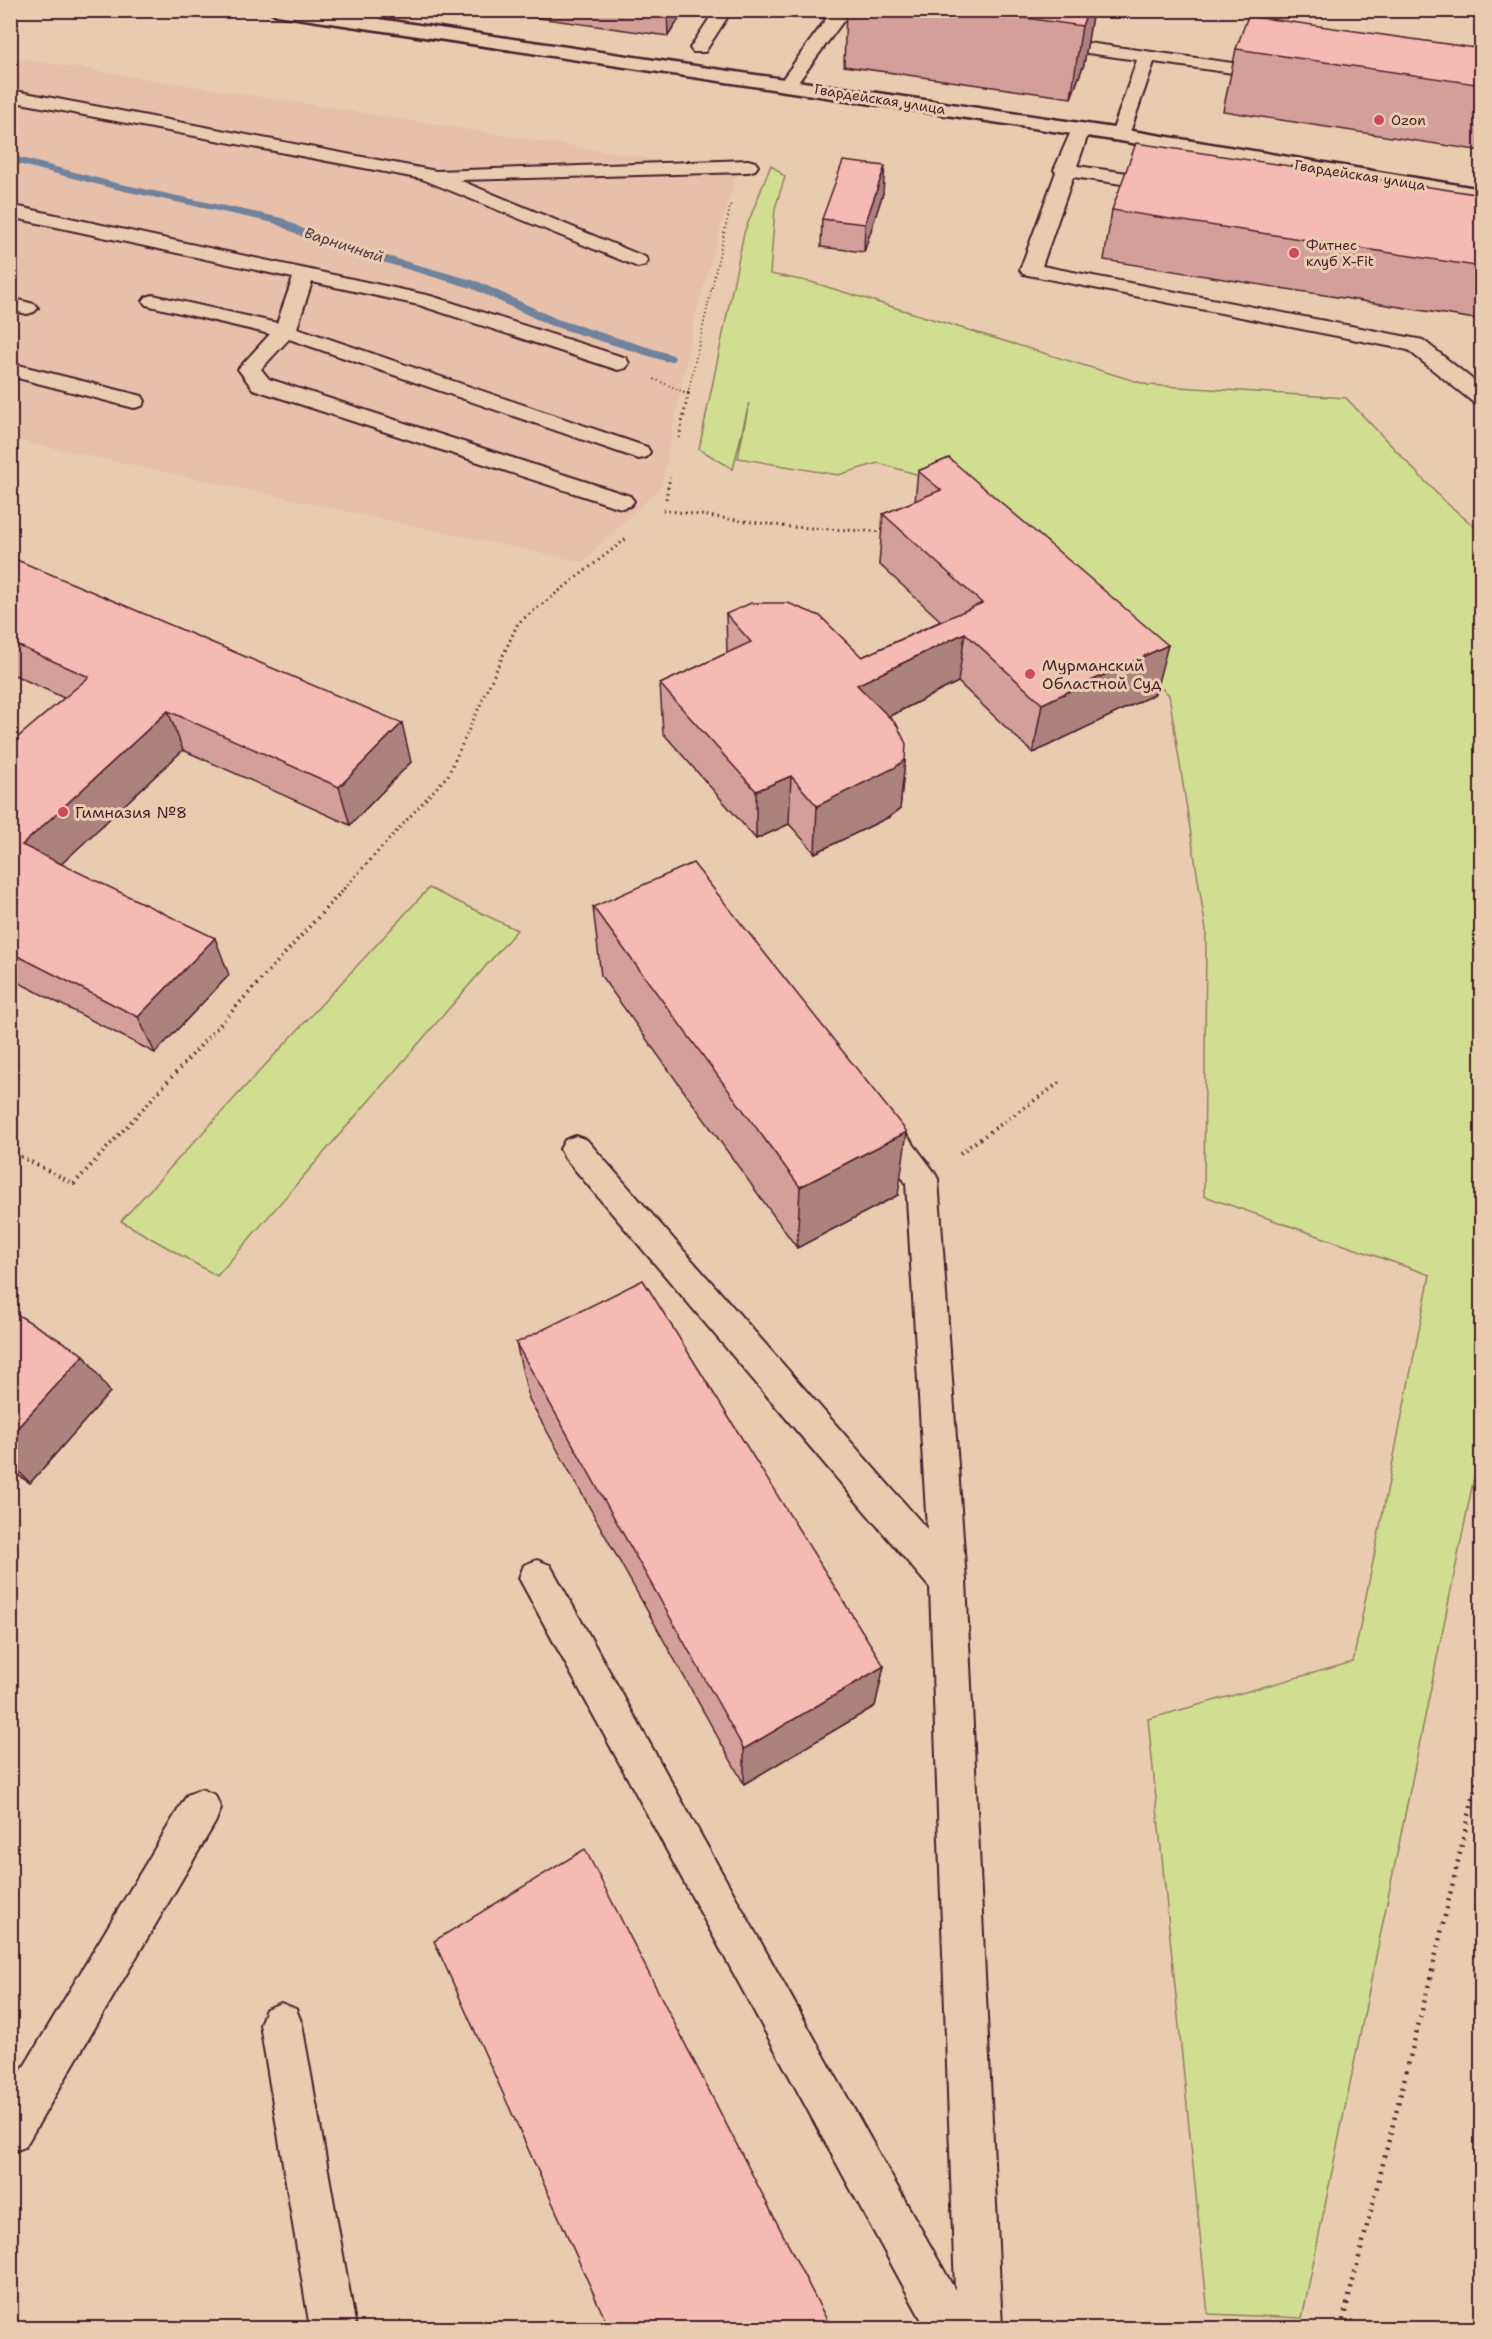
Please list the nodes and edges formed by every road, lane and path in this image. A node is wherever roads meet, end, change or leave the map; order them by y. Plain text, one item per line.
1 (277, 10) edge
2 (724, 10) edge
3 (809, 10) edge
4 (841, 12) edge
5 (372, 16) edge
6 (910, 24) dead end
7 (1029, 40) dead end
8 (699, 48) dead end
9 (1147, 56) junction
10 (1294, 77) edge
11 (787, 85) junction
12 (10, 95) edge
13 (1081, 129) junction
14 (1120, 135) junction
15 (748, 166) joint
16 (1064, 170) junction
17 (431, 175) junction
18 (1179, 186) edge
19 (1482, 195) edge
20 (10, 211) edge
21 (638, 261) dead end
22 (304, 274) junction
23 (153, 301) dead end
24 (285, 331) junction
25 (618, 363) joint
26 (10, 369) edge
27 (1482, 398) edge
28 (134, 401) dead end
29 (639, 452) dead end
30 (622, 501) dead end
31 (654, 517) dead end
32 (887, 532) dead end
33 (627, 538) dead end
34 (1062, 1082) dead end
35 (857, 1093) edge
36 (576, 1149) dead end
37 (10, 1151) edge
38 (922, 1179) junction
39 (537, 1578) dead end
40 (948, 1581) junction
41 (1482, 1760) edge
42 (201, 1809) dead end
43 (281, 2024) dead end
44 (10, 2132) edge
45 (333, 2328) edge
46 (951, 2328) edge
47 (980, 2328) edge
48 (1341, 2328) edge

1 - 5 street, Гвардейская улица
2 - 8 lane
3 - 4 lane
4 - 6 lane
4 - 11 lane
5 - 11 street, Гвардейская улица
7 - 9 lane
9 - 10 lane
9 - 14 lane
11 - 13 street, Гвардейская улица
12 - 17 lane
13 - 14 street, Гвардейская улица
13 - 16 lane
14 - 19 street, Гвардейская улица
15 - 17 lane
15 - 25 path
16 - 18 lane
16 - 27 lane
17 - 21 lane
20 - 22 lane
22 - 24 lane
22 - 25 lane
23 - 24 lane
24 - 29 lane
24 - 30 lane
26 - 28 lane
31 - 32 path
33 - 37 path
34 - 38 path
35 - 38 lane
36 - 40 lane
38 - 40 lane
39 - 46 lane
40 - 47 lane
41 - 48 path
42 - 44 lane
43 - 45 lane

